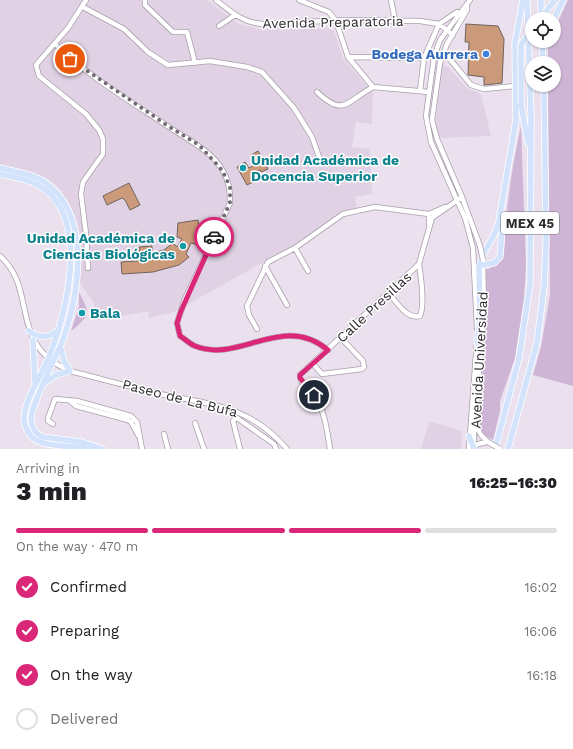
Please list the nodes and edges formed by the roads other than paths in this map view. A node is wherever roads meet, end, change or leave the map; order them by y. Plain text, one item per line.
1 (86, 0) edge
2 (145, 0) edge
3 (216, 0) edge
4 (299, 0) edge
5 (390, 0) edge
6 (523, 0) edge
7 (527, 0) edge
8 (541, 0) edge
9 (554, 0) edge
10 (563, 0) edge
11 (468, 2) edge
12 (83, 7) junction
13 (460, 10) junction
14 (541, 12) edge
15 (546, 12) edge
16 (557, 12) edge
17 (235, 15) junction
18 (336, 20) junction
19 (395, 20) junction
20 (439, 24) junction
21 (219, 26) dead end
22 (446, 30) junction
23 (453, 35) junction
24 (525, 39) edge
25 (54, 44) junction
26 (444, 52) junction
27 (348, 57) junction
28 (424, 58) junction
29 (195, 63) junction
30 (515, 86) junction
31 (372, 87) junction
32 (420, 90) junction
33 (317, 92) dead end
34 (429, 92) junction
35 (544, 92) edge
36 (521, 104) junction
37 (516, 120) junction
38 (530, 154) junction
39 (319, 157) dead end
40 (0, 168) edge
41 (0, 174) edge
42 (462, 197) junction
43 (457, 200) junction
44 (504, 200) junction
45 (448, 206) junction
46 (429, 214) junction
47 (429, 224) junction
48 (296, 248) junction
49 (0, 256) edge
50 (419, 264) junction
51 (483, 265) junction
52 (265, 266) junction
53 (88, 268) dead end
54 (308, 271) dead end
55 (389, 294) junction
56 (287, 305) dead end
57 (257, 329) dead end
58 (59, 330) junction
59 (29, 331) junction
60 (341, 338) junction
61 (33, 340) junction
62 (477, 343) junction
63 (60, 346) junction
64 (328, 350) junction
65 (50, 361) junction
66 (313, 364) junction
67 (70, 371) junction
68 (45, 382) junction
69 (34, 387) junction
70 (475, 422) junction
71 (195, 423) dead end
72 (53, 424) dead end
73 (164, 434) dead end
74 (469, 436) joint
75 (487, 442) junction
76 (509, 447) edge
77 (90, 449) edge
78 (102, 449) edge
79 (142, 449) edge
80 (168, 449) edge
81 (204, 449) edge
82 (240, 449) edge
83 (276, 449) edge
84 (287, 449) edge
85 (330, 449) edge
86 (472, 449) edge
87 (495, 449) edge
88 (500, 449) edge

1 - 12 street
2 - 29 street
3 - 17 street, Avenida Preparatoria
4 - 18 street
5 - 19 street
6 - 30 main road
7 - 38 main road, MEX 45
8 - 14 main road
9 - 15 main road, bridge
10 - 16 main road
11 - 13 street, Avenida Universidad
11 - 23 street, Avenida Universidad
12 - 25 street
12 - 29 street
13 - 20 street
13 - 22 street, Avenida Universidad
17 - 18 street, Avenida Preparatoria
17 - 21 street
18 - 19 street, Avenida Preparatoria
18 - 27 street
19 - 20 street, Avenida Preparatoria
20 - 22 street
20 - 28 street
22 - 23 street
22 - 34 street, Avenida Universidad
23 - 26 street, Avenida Universidad
24 - 36 main road, bridge
25 - 53 street
25 - 64 street
26 - 30 street
26 - 42 street, Avenida Universidad
27 - 28 street
27 - 31 street
28 - 32 street
29 - 39 street
30 - 37 main road
31 - 32 street
31 - 33 street
32 - 34 street
34 - 43 street, Avenida Universidad
35 - 76 main road, MEX 45
36 - 37 main road
36 - 38 main road
37 - 44 main road
38 - 87 main road, MEX 45
40 - 63 main road
41 - 58 main road
42 - 43 street
42 - 51 street, Avenida Universidad, bridge
43 - 45 street
43 - 62 street, Avenida Universidad
44 - 51 main road
44 - 62 main road
45 - 46 street
45 - 47 street
46 - 47 street, Calle Presillas
46 - 48 street
47 - 50 street, Calle Presillas
48 - 52 street
48 - 54 street
49 - 59 street
50 - 55 street, Calle Presillas
50 - 55 street
51 - 70 street, Avenida Universidad
52 - 56 street
52 - 57 street
55 - 60 street, Calle Presillas
58 - 59 main road
58 - 65 main road
59 - 61 street
60 - 64 street, Calle Presillas
60 - 66 street
61 - 65 street
61 - 69 main road
62 - 74 street, Avenida Universidad
63 - 65 main road
63 - 67 main road
64 - 66 street, Calle Presillas
65 - 67 street, Paseo de La Bufa
65 - 68 main road
65 - 69 main road
66 - 85 street, Calle Presillas
67 - 68 main road
67 - 84 street, Paseo de La Bufa
68 - 78 main road
69 - 77 main road
70 - 75 street
70 - 86 street, Avenida Universidad
71 - 81 street
72 - 79 street
73 - 80 street
74 - 86 main road
75 - 86 street
75 - 88 street, bridge
82 - 83 street

